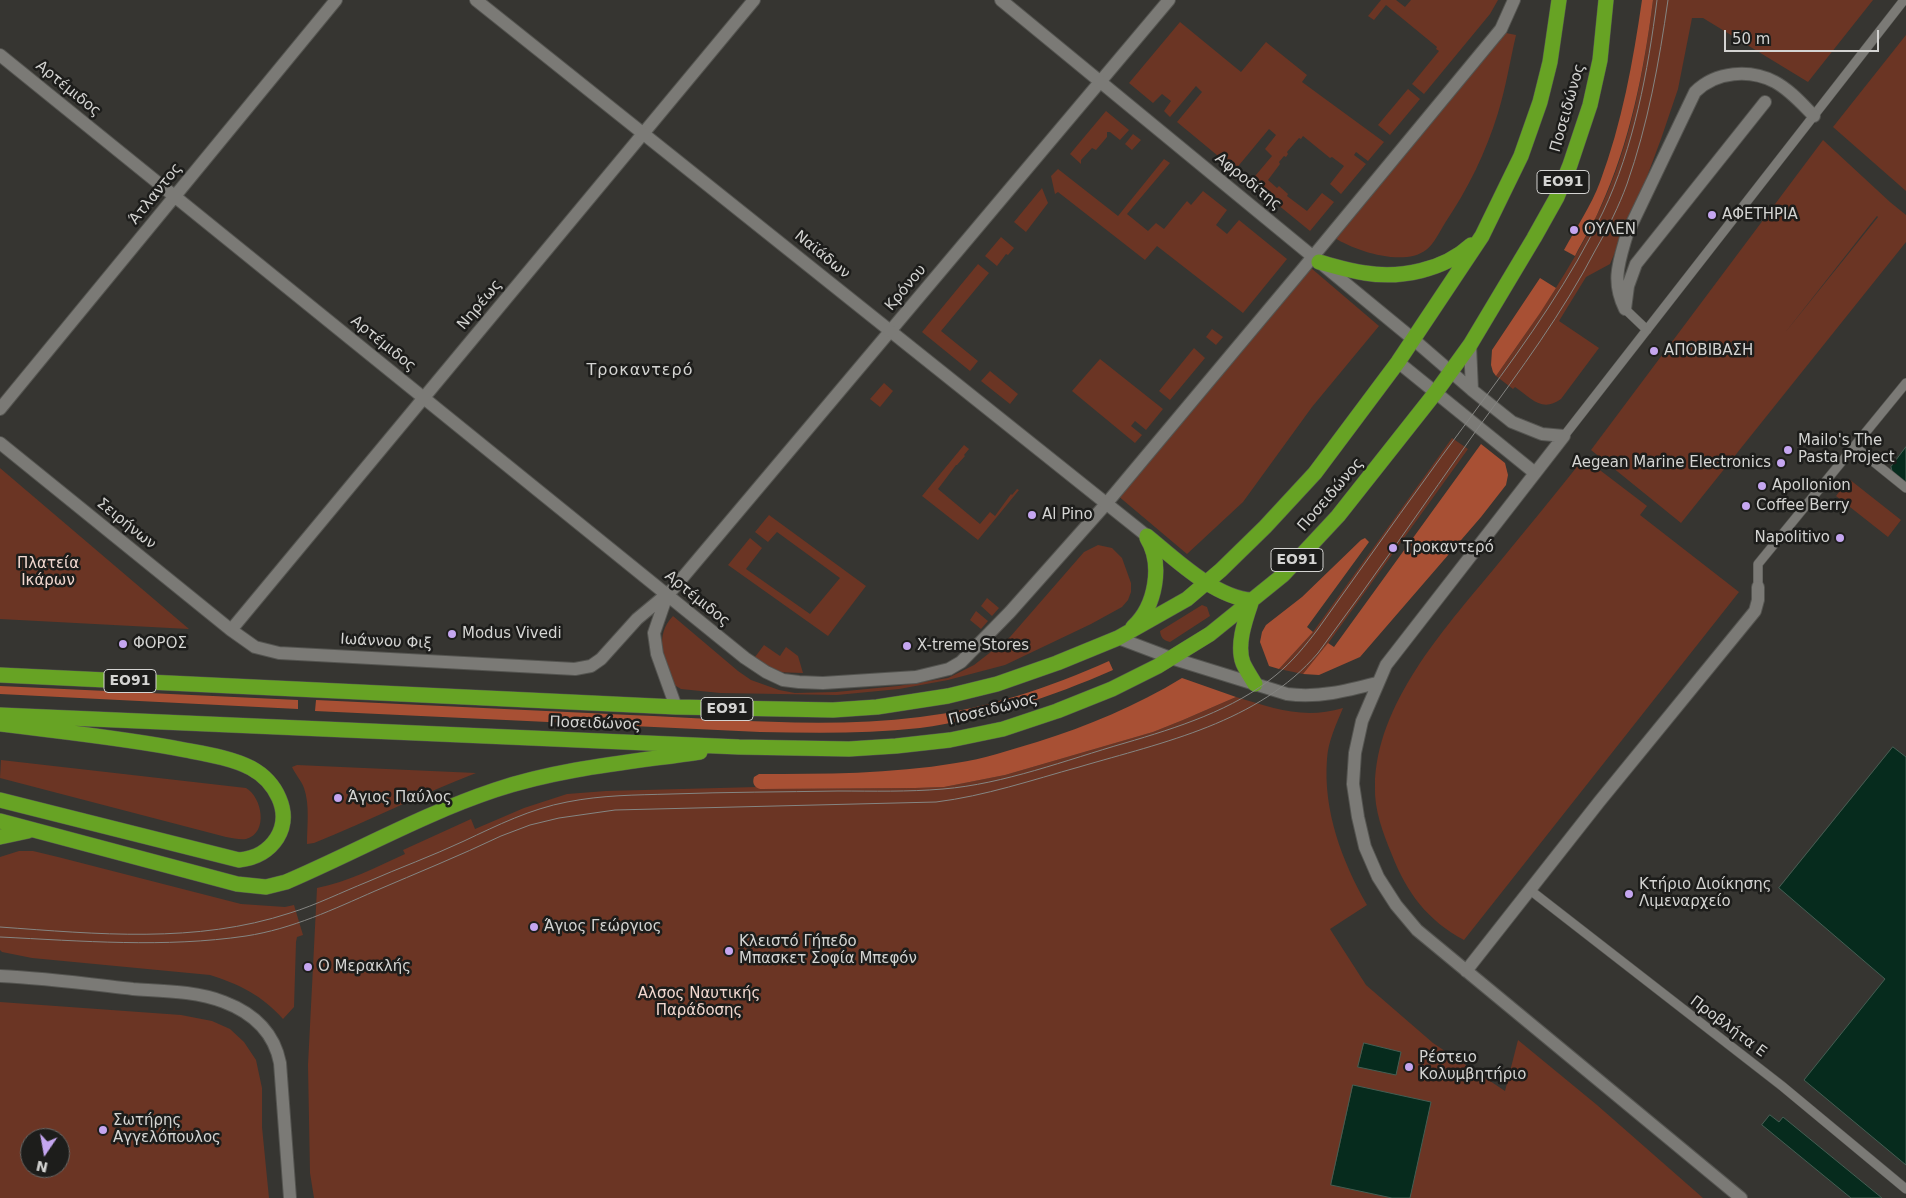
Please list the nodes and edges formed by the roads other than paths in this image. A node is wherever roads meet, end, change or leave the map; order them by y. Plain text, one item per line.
1 (336, 0) edge
2 (476, 0) edge
3 (754, 0) edge
4 (1001, 0) edge
5 (1169, 0) edge
6 (1514, 0) edge
7 (1559, 0) edge
8 (1606, 0) edge
9 (1904, 0) edge
10 (0, 55) edge
11 (1100, 82) junction
12 (1765, 102) dead end
13 (1814, 116) junction
14 (643, 134) junction
15 (175, 196) junction
16 (1482, 236) junction
17 (1316, 260) junction
18 (1625, 309) junction
19 (1647, 330) junction
20 (891, 332) junction
21 (1413, 339) junction
22 (1470, 345) junction
23 (1398, 362) junction
24 (1450, 371) junction
25 (1906, 383) edge
26 (1472, 390) junction
27 (1436, 392) junction
28 (425, 399) junction
29 (0, 409) edge
30 (1564, 436) junction
31 (0, 443) edge
32 (1854, 446) junction
33 (1535, 473) junction
34 (1906, 488) edge
35 (1106, 504) junction
36 (1147, 536) junction
37 (1207, 582) junction
38 (1758, 587) joint
39 (667, 595) junction
40 (1252, 600) junction
41 (231, 630) junction
42 (1118, 638) junction
43 (1171, 658) junction
44 (0, 675) edge
45 (1377, 683) junction
46 (1254, 684) junction
47 (676, 707) junction
48 (0, 715) edge
49 (0, 724) edge
50 (739, 747) junction
51 (0, 800) edge
52 (0, 821) edge
53 (34, 830) junction
54 (0, 837) edge
55 (1530, 890) junction
56 (0, 970) edge
57 (1466, 972) junction
58 (0, 976) edge
59 (14, 977) junction
60 (1906, 1188) edge
61 (290, 1198) edge
62 (1741, 1198) edge

1 - 15 street, Άτλαντος
2 - 14 street, Ναϊάδων
3 - 14 street, Νηρέως
4 - 11 street, Αφροδίτης
5 - 11 street, Κρόνου
6 - 17 street
7 - 16 highway, Ποσειδώνος / ΕΟ91
8 - 22 highway, Ποσειδώνος / ΕΟ91
9 - 13 lane
10 - 15 street, Αρτέμιδος
11 - 17 street, Αφροδίτης
11 - 20 street, Κρόνου
12 - 18 street
13 - 18 street
13 - 19 lane
14 - 20 street, Ναϊάδων
14 - 28 street, Νηρέως
15 - 28 street, Αρτέμιδος
15 - 29 street, Άτλαντος
16 - 17 highway
16 - 21 highway, Ποσειδώνος / ΕΟ91
17 - 21 street, Αφροδίτης
17 - 35 street
18 - 19 lane
19 - 30 lane
20 - 35 street, Ναϊάδων
20 - 39 street, Κρόνου
21 - 23 highway, Ποσειδώνος / ΕΟ91
21 - 24 street, Αφροδίτης
22 - 24 highway, Ποσειδώνος / ΕΟ91
22 - 26 street
23 - 27 street
23 - 37 highway, Ποσειδώνος / ΕΟ91
24 - 26 street, Αφροδίτης
24 - 27 highway, Ποσειδώνος / ΕΟ91
25 - 32 lane
26 - 30 street, Αφροδίτης
27 - 33 street
27 - 40 highway, Ποσειδώνος / ΕΟ91
28 - 39 street, Αρτέμιδος
28 - 41 street, Νηρέως
30 - 33 street
31 - 41 street, Σειρήνων
32 - 34 lane
32 - 38 lane
33 - 45 street
35 - 36 street, Ναϊάδων
35 - 39 street, Αρτέμιδος
36 - 37 highway
36 - 42 highway
37 - 40 highway
37 - 42 highway, Ποσειδώνος / ΕΟ91
38 - 55 street
39 - 41 street, Ιωάννου Φιξ
39 - 47 street
40 - 43 highway, Ποσειδώνος / ΕΟ91
40 - 46 highway
42 - 43 street
42 - 47 highway, Ποσειδώνος / ΕΟ91
43 - 46 street
43 - 50 highway, Ποσειδώνος / ΕΟ91
44 - 47 highway, Ποσειδώνος / ΕΟ91
45 - 46 street
45 - 57 street
48 - 50 highway, Ποσειδώνος / ΕΟ91
49 - 51 highway
50 - 53 highway
52 - 53 highway
53 - 54 highway
55 - 57 street
55 - 60 lane, Προβλήτα E
56 - 59 street
57 - 62 street
58 - 59 street
59 - 61 street

